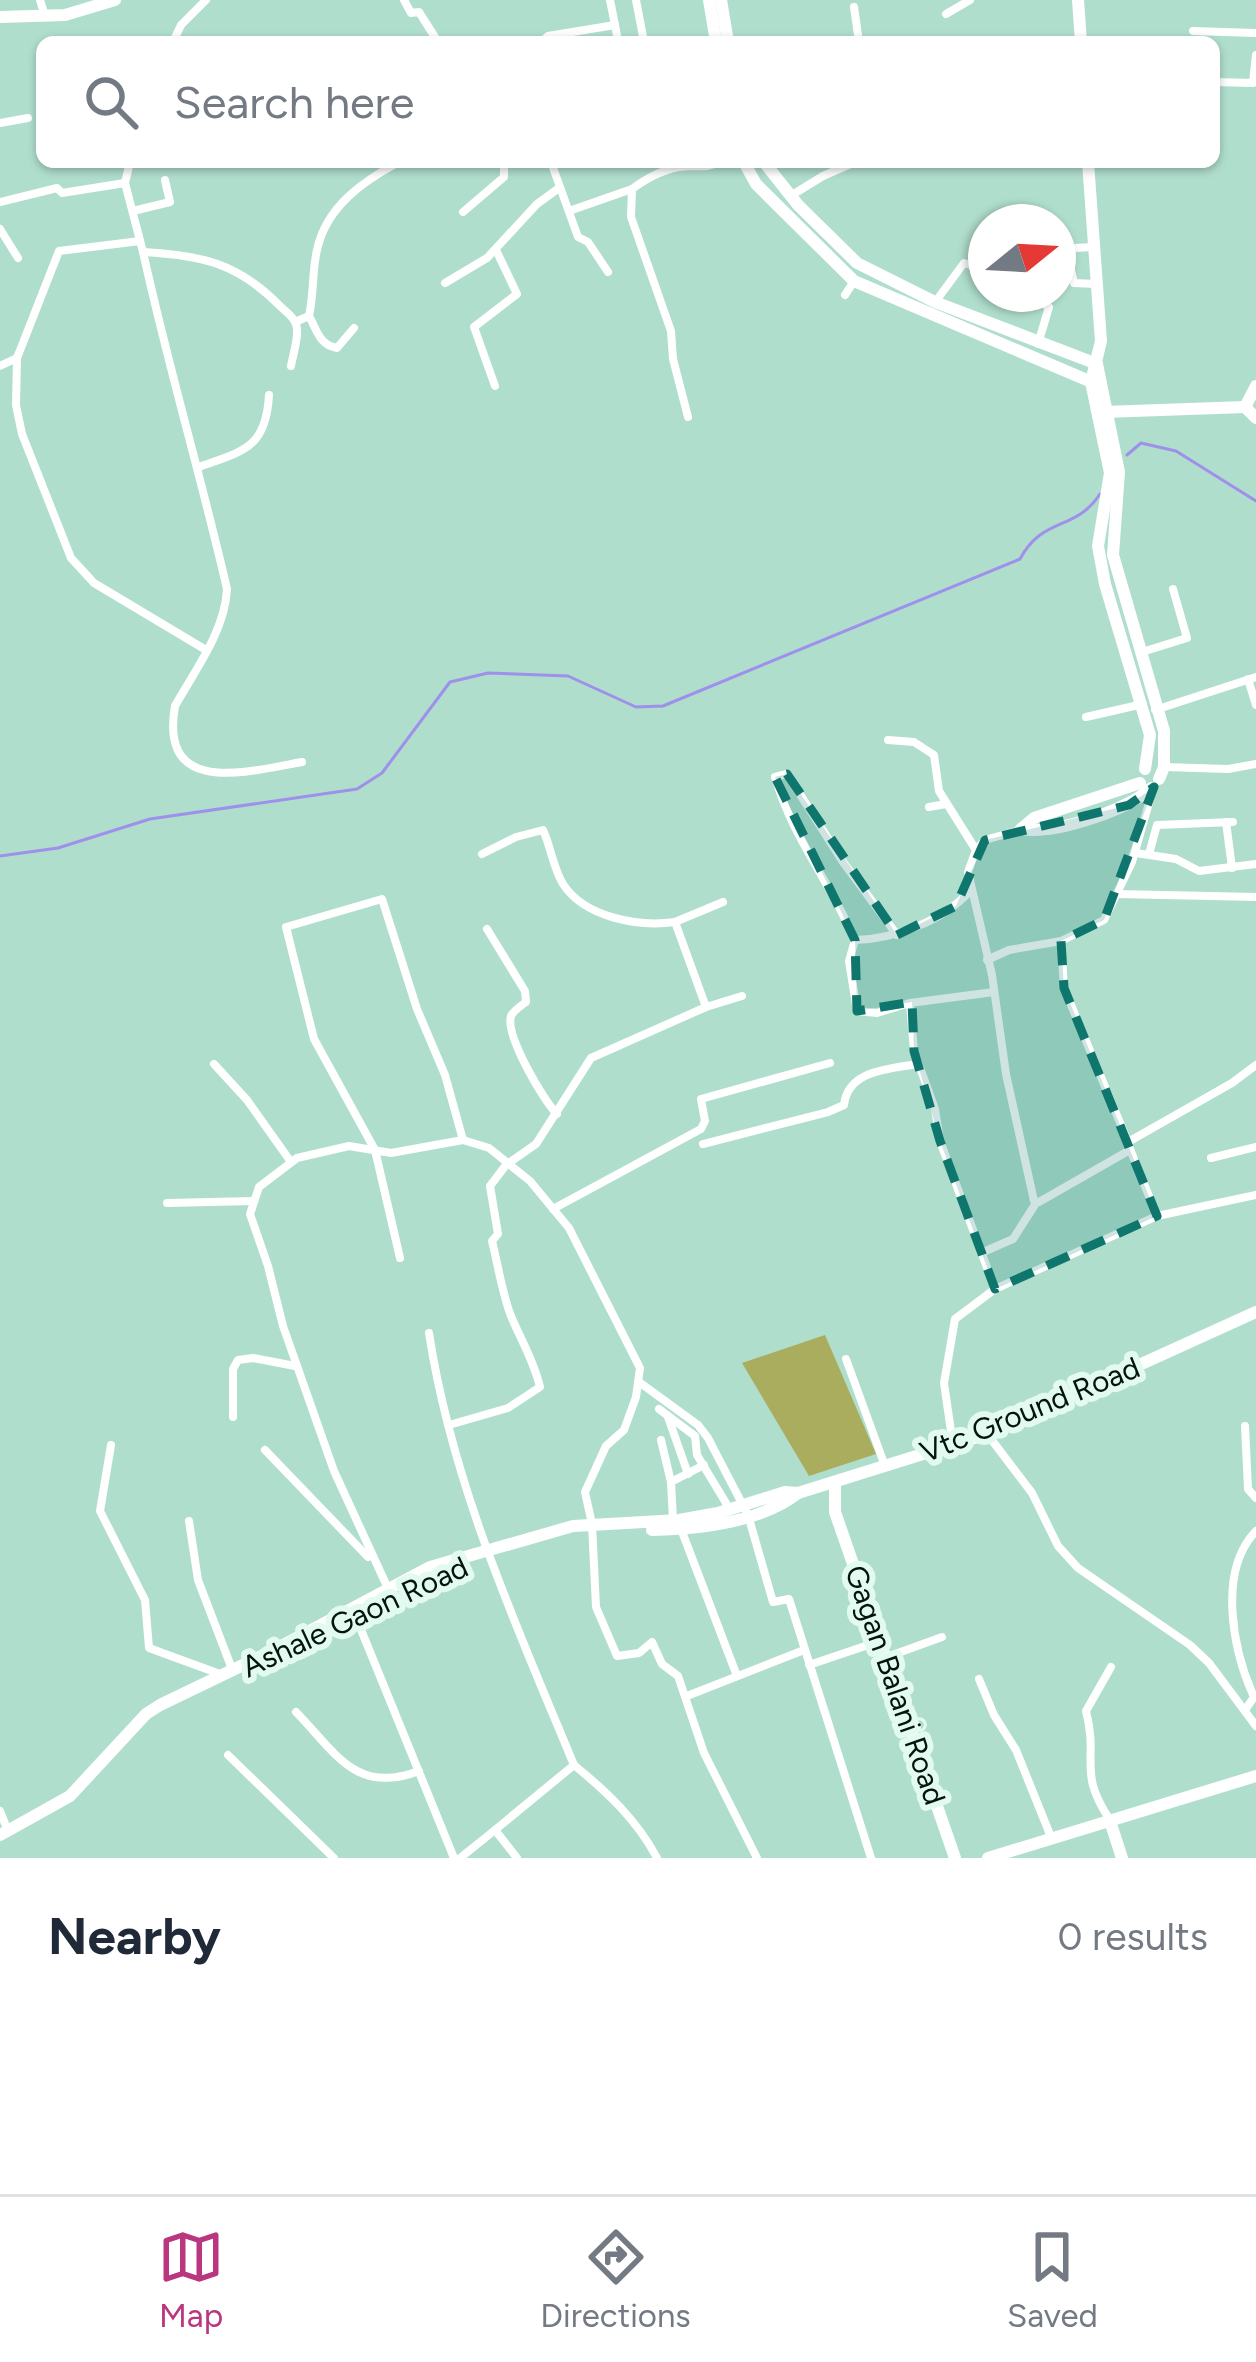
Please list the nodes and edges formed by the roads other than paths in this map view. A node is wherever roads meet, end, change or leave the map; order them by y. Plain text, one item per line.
1 (40, 0) edge
2 (115, 0) edge
3 (206, 0) edge
4 (404, 0) edge
5 (610, 0) edge
6 (636, 0) edge
7 (710, 0) edge
8 (721, 0) edge
9 (970, 0) edge
10 (1078, 0) edge
11 (854, 7) dead end
12 (946, 14) dead end
13 (0, 17) edge
14 (46, 18) junction
15 (615, 25) junction
16 (1192, 31) dead end
17 (1256, 33) edge
18 (176, 36) edge
19 (434, 36) edge
20 (548, 36) edge
21 (617, 36) edge
22 (643, 36) edge
23 (715, 36) edge
24 (727, 36) edge
25 (858, 36) edge
26 (1081, 36) edge
27 (1256, 56) edge
28 (1220, 82) edge
29 (28, 118) dead end
30 (0, 123) edge
31 (129, 168) edge
32 (389, 168) edge
33 (504, 168) edge
34 (552, 168) edge
35 (676, 168) edge
36 (747, 168) edge
37 (769, 168) edge
38 (841, 168) edge
39 (1088, 168) edge
40 (165, 180) dead end
41 (125, 183) junction
42 (560, 188) junction
43 (632, 189) junction
44 (794, 200) junction
45 (0, 202) edge
46 (133, 211) junction
47 (569, 211) junction
48 (463, 212) dead end
49 (786, 217) junction
50 (0, 229) edge
51 (832, 239) junction
52 (140, 241) junction
53 (1094, 247) junction
54 (496, 250) junction
55 (142, 252) junction
56 (821, 253) junction
57 (18, 259) dead end
58 (968, 264) edge
59 (608, 272) dead end
60 (854, 281) junction
61 (445, 283) dead end
62 (1096, 284) junction
63 (845, 295) dead end
64 (935, 302) junction
65 (1048, 312) edge
66 (309, 316) junction
67 (295, 322) junction
68 (354, 328) dead end
69 (1038, 344) junction
70 (17, 358) junction
71 (1097, 364) junction
72 (0, 366) edge
73 (291, 366) dead end
74 (1096, 384) junction
75 (494, 386) dead end
76 (1256, 386) edge
77 (269, 395) dead end
78 (1101, 412) junction
79 (1251, 413) edge
80 (688, 417) dead end
81 (199, 467) junction
82 (1173, 590) dead end
83 (206, 650) junction
84 (1139, 658) junction
85 (1252, 678) edge
86 (1256, 705) edge
87 (1149, 708) junction
88 (1086, 717) dead end
89 (888, 740) dead end
90 (302, 762) dead end
91 (1256, 764) edge
92 (1152, 779) junction
93 (946, 804) junction
94 (929, 807) dead end
95 (1021, 829) joint
96 (976, 850) junction
97 (1135, 853) junction
98 (482, 854) dead end
99 (1149, 854) junction
100 (1256, 864) edge
101 (1232, 868) junction
102 (971, 890) junction
103 (1116, 895) junction
104 (1256, 898) edge
105 (723, 902) dead end
106 (675, 922) junction
107 (487, 928) dead end
108 (897, 935) junction
109 (855, 940) junction
110 (1061, 941) junction
111 (987, 960) junction
112 (994, 992) junction
113 (742, 996) dead end
114 (910, 1003) junction
115 (706, 1007) junction
116 (830, 1063) dead end
117 (214, 1064) dead end
118 (918, 1064) junction
119 (1256, 1065) edge
120 (556, 1114) junction
121 (463, 1140) junction
122 (703, 1144) dead end
123 (1129, 1146) junction
124 (1256, 1148) edge
125 (375, 1150) junction
126 (1211, 1158) dead end
127 (291, 1162) junction
128 (506, 1165) junction
129 (1256, 1196) edge
130 (254, 1201) junction
131 (167, 1203) dead end
132 (1036, 1203) junction
133 (554, 1209) junction
134 (1157, 1216) junction
135 (981, 1253) junction
136 (400, 1258) dead end
137 (995, 1288) junction
138 (1256, 1312) edge
139 (429, 1333) dead end
140 (846, 1359) dead end
141 (297, 1366) junction
142 (638, 1382) junction
143 (232, 1417) dead end
144 (449, 1425) junction
145 (1245, 1426) dead end
146 (987, 1434) junction
147 (661, 1440) dead end
148 (111, 1444) dead end
149 (953, 1447) junction
150 (265, 1450) dead end
151 (704, 1465) junction
152 (885, 1467) junction
153 (688, 1474) junction
154 (671, 1482) junction
155 (835, 1482) junction
156 (814, 1488) junction
157 (798, 1493) joint
158 (1256, 1498) edge
159 (740, 1510) junction
160 (835, 1512) junction
161 (189, 1521) dead end
162 (677, 1525) junction
163 (592, 1527) junction
164 (1256, 1531) edge
165 (486, 1552) junction
166 (376, 1566) junction
167 (389, 1592) junction
168 (353, 1611) junction
169 (942, 1637) dead end
170 (880, 1641) junction
171 (805, 1651) junction
172 (885, 1658) junction
173 (809, 1665) junction
174 (1111, 1667) dead end
175 (229, 1675) junction
176 (737, 1676) junction
177 (979, 1679) dead end
178 (686, 1696) junction
179 (1245, 1710) junction
180 (296, 1712) dead end
181 (1256, 1726) edge
182 (228, 1755) dead end
183 (574, 1765) junction
184 (419, 1771) junction
185 (1256, 1776) edge
186 (0, 1811) edge
187 (1110, 1821) junction
188 (495, 1830) junction
189 (4, 1833) edge
190 (1051, 1839) junction
191 (334, 1858) edge
192 (457, 1858) edge
193 (517, 1858) edge
194 (657, 1858) edge
195 (757, 1858) edge
196 (871, 1858) edge
197 (955, 1858) edge
198 (988, 1858) edge
199 (1122, 1858) edge

1 - 14 street
2 - 14 street
3 - 18 street
4 - 19 street
5 - 15 street
6 - 22 street
7 - 23 street
8 - 24 street
9 - 12 street
10 - 26 street
11 - 25 street
13 - 14 street
15 - 20 street
15 - 21 street
16 - 17 street
27 - 28 street
29 - 30 street
31 - 41 street
32 - 66 street
33 - 48 street
34 - 42 street
35 - 43 street
36 - 49 street
37 - 44 street
38 - 44 street
39 - 53 street
40 - 46 street
41 - 45 street
41 - 46 street
42 - 47 street
42 - 54 street
43 - 47 street
43 - 80 street
44 - 49 street
44 - 51 street
46 - 52 street
47 - 59 street
49 - 56 street
50 - 57 street
51 - 56 street
51 - 64 street
52 - 55 street
52 - 70 street
53 - 62 street
53 - 62 street
54 - 61 street
54 - 75 street
55 - 67 street
55 - 81 street
56 - 60 street
58 - 64 street
60 - 63 street
60 - 74 street
62 - 71 street
64 - 69 street
65 - 69 street
66 - 67 street
66 - 68 street
67 - 73 street
69 - 71 street
70 - 72 street
70 - 83 street
71 - 74 street
74 - 78 street
76 - 79 street
77 - 81 street
78 - 79 street
78 - 84 street
81 - 83 street
82 - 84 street
83 - 90 street
84 - 87 street
85 - 86 street
85 - 87 street
87 - 88 street
87 - 92 street
89 - 93 street
91 - 92 street
92 - 95 street
92 - 97 street
93 - 94 street
93 - 96 street
95 - 96 street
96 - 102 street
97 - 99 street
97 - 103 street
98 - 106 street
99 - 101 street
99 - 101 street
100 - 101 street
102 - 108 street
102 - 111 street
103 - 104 street
103 - 110 street
105 - 106 street
106 - 115 street
107 - 120 street
108 - 109 street
108 - 109 street
109 - 114 street
110 - 111 street
110 - 123 street
111 - 112 street
112 - 114 street
112 - 132 street
113 - 115 street
114 - 118 street
115 - 120 street
116 - 133 street
117 - 127 street
118 - 122 street
118 - 135 street
119 - 123 street
120 - 128 street
121 - 125 street
121 - 125 street
121 - 128 street
123 - 132 street
123 - 134 street
124 - 126 street
125 - 127 street
125 - 136 street
127 - 130 street
128 - 133 street
128 - 144 street
129 - 134 street
130 - 131 street
130 - 141 street
132 - 135 street
133 - 142 street
134 - 137 street
135 - 137 street
137 - 149 street
138 - 146 street, Vtc Ground Road
139 - 144 street
140 - 152 street
141 - 143 street
141 - 166 street
142 - 159 street
142 - 163 street
144 - 165 street
145 - 158 street
146 - 149 street, Vtc Ground Road
146 - 179 street
147 - 154 street
148 - 175 street
149 - 152 street, Vtc Ground Road
150 - 166 street
151 - 153 street
151 - 153 street
151 - 159 street
152 - 155 street, Vtc Ground Road
153 - 154 street
154 - 162 street
155 - 156 street, Vtc Ground Road
155 - 160 street, Gagan Balani Road
156 - 157 street, Vtc Ground Road
156 - 160 street, Gagan Balani Road
157 - 159 street, Ashale Gaon Road
159 - 162 street, Ashale Gaon Road
159 - 171 street
160 - 170 street, Gagan Balani Road
161 - 175 street
162 - 163 street, Ashale Gaon Road
162 - 176 street
163 - 165 street, Ashale Gaon Road
163 - 178 street
164 - 179 street
165 - 167 street, Ashale Gaon Road
165 - 183 street
166 - 167 street
167 - 168 street, Ashale Gaon Road
168 - 175 street, Ashale Gaon Road
168 - 184 street
169 - 172 street
170 - 172 street, Gagan Balani Road
170 - 173 street
171 - 173 street
171 - 176 street
172 - 197 street, Gagan Balani Road
173 - 196 street
174 - 187 street
175 - 189 street, Ashale Gaon Road
176 - 178 street
177 - 190 street
178 - 195 street
179 - 181 street
180 - 184 street
182 - 191 street
183 - 188 street
183 - 194 street
184 - 192 street
185 - 187 street
186 - 189 street
187 - 190 street
187 - 199 street
188 - 192 street
188 - 193 street
190 - 198 street

